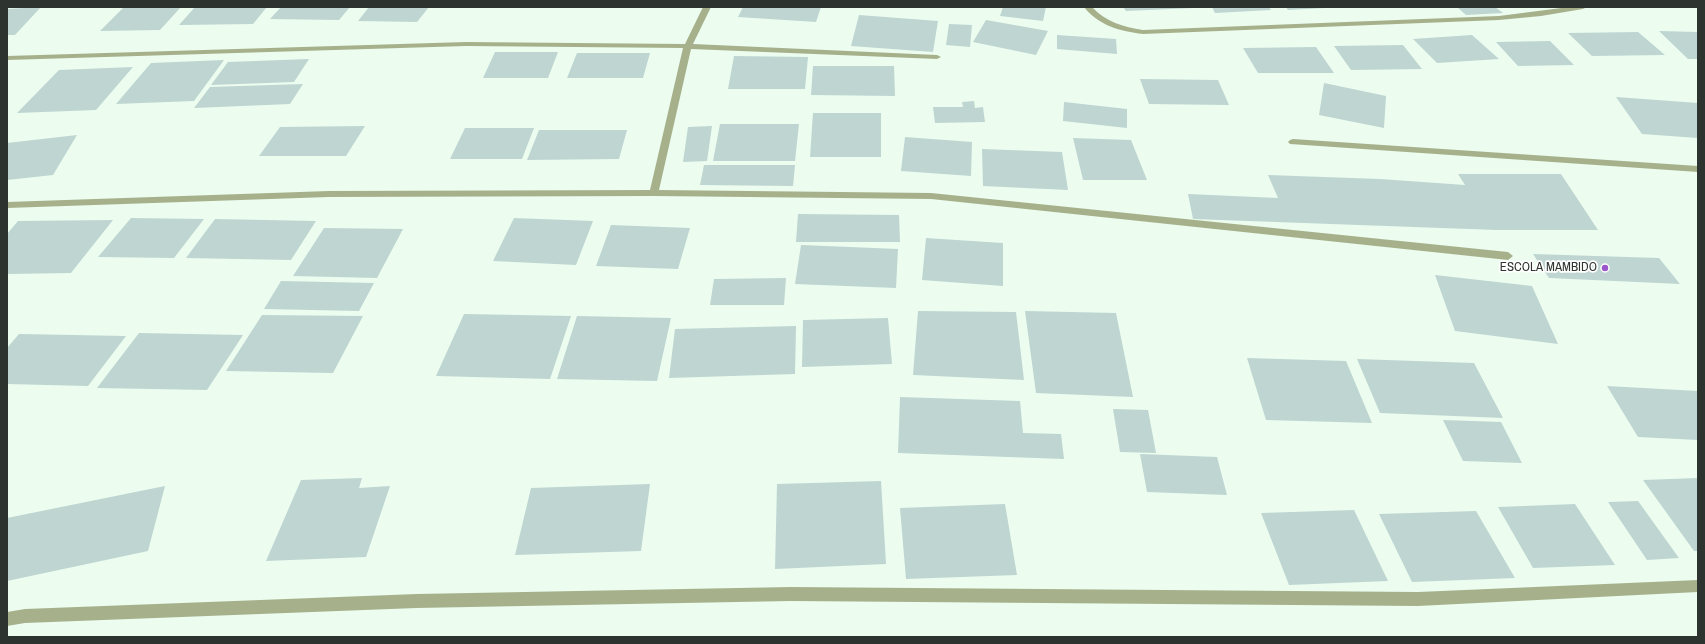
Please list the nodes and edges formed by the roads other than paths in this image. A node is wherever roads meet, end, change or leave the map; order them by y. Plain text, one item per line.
1 (706, 7) edge
2 (1088, 7) edge
3 (1582, 7) edge
4 (688, 46) junction
5 (937, 57) dead end
6 (7, 58) edge
7 (1294, 142) dead end
8 (1698, 169) edge
9 (654, 193) junction
10 (7, 205) edge
11 (1508, 256) dead end
12 (1698, 586) edge
13 (7, 619) edge

1 - 4 street
2 - 3 street
4 - 5 street
4 - 6 street
4 - 9 street
7 - 8 street
9 - 10 street
9 - 11 street
12 - 13 street

